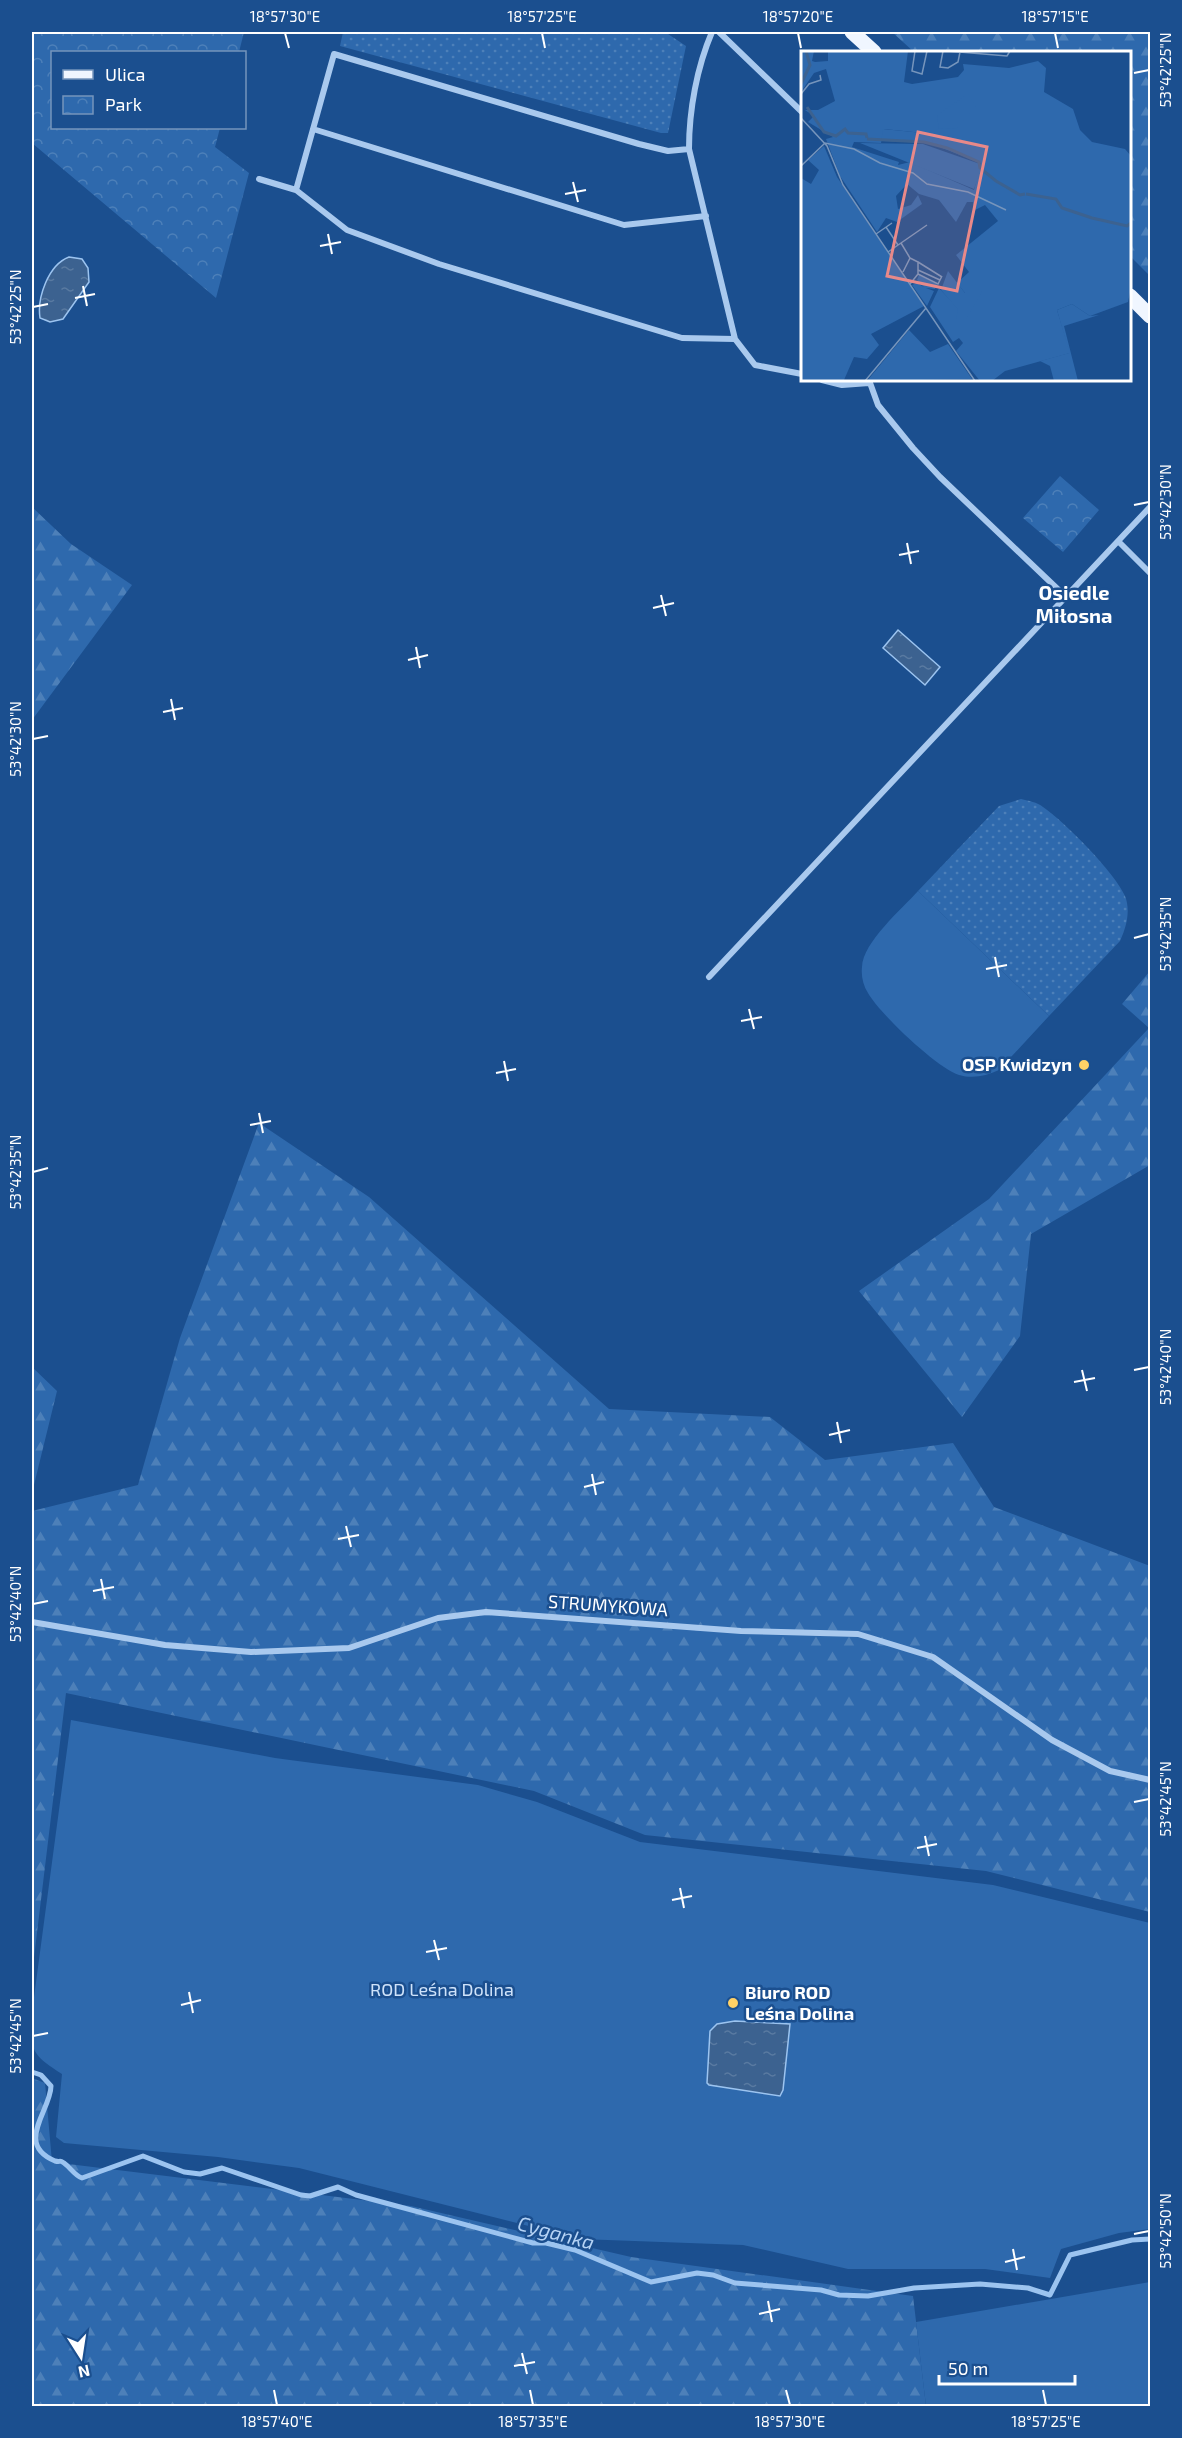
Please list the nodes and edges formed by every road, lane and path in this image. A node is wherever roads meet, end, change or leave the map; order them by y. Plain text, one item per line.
1 (712, 32) edge
2 (719, 32) edge
3 (852, 32) edge
4 (873, 51) edge
5 (801, 111) edge
6 (313, 129) junction
7 (689, 149) junction
8 (259, 179) dead end
9 (296, 190) junction
10 (706, 216) junction
11 (1131, 297) edge
12 (1150, 316) edge
13 (735, 339) junction
14 (801, 374) edge
15 (826, 381) edge
16 (869, 381) edge
17 (1150, 507) edge
18 (1118, 542) junction
19 (1150, 573) edge
20 (1066, 597) junction
21 (709, 976) dead end
22 (32, 1622) edge
23 (1150, 1780) edge

1 - 7 street
2 - 5 street
3 - 4 main road
6 - 7 street
6 - 9 street
6 - 10 street
7 - 10 street
8 - 9 street
9 - 13 street
10 - 13 street
11 - 12 main road
13 - 14 street
15 - 16 street
16 - 20 street
17 - 18 street
18 - 19 street
18 - 20 street
20 - 21 street
22 - 23 street, STRUMYKOWA

